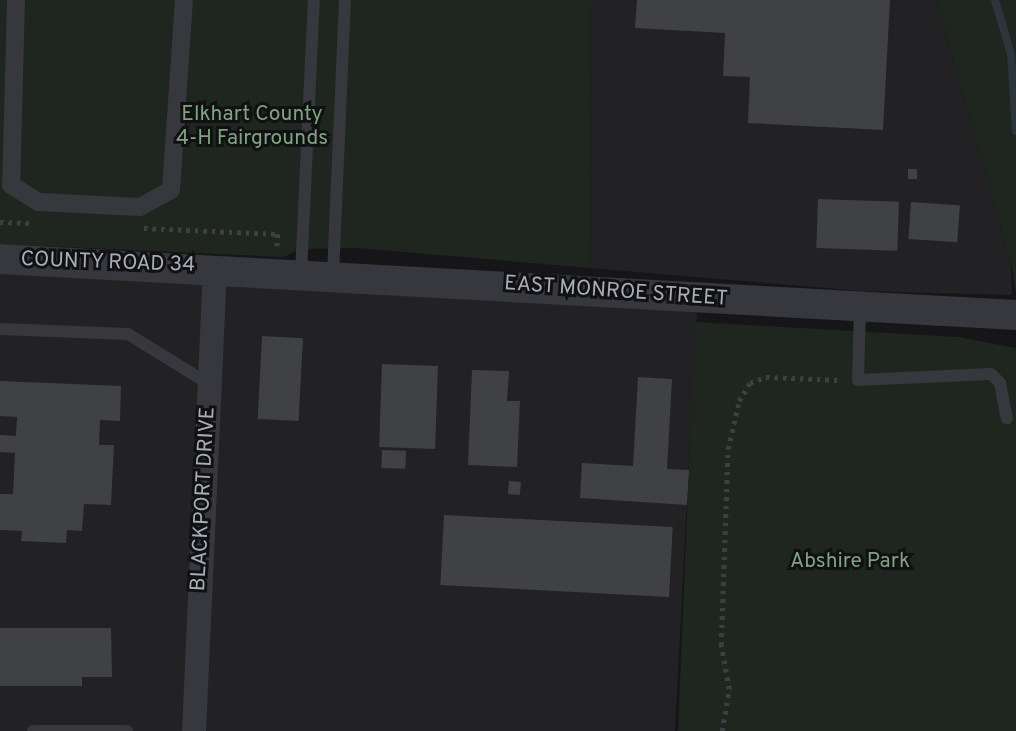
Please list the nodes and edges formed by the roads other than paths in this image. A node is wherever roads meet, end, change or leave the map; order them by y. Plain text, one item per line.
1 (16, 0) edge
2 (184, 0) edge
3 (314, 0) edge
4 (345, 0) edge
5 (0, 259) edge
6 (215, 268) junction
7 (301, 272) junction
8 (333, 274) junction
9 (860, 308) junction
10 (1016, 315) edge
11 (0, 329) edge
12 (209, 384) junction
13 (1007, 418) dead end
14 (33, 731) edge
15 (127, 731) edge
16 (194, 731) edge

1 - 2 street
3 - 7 lane
4 - 8 lane
5 - 6 street, COUNTY ROAD 34
6 - 7 street, EAST MONROE STREET
6 - 12 street, BLACKPORT DRIVE
7 - 8 street, EAST MONROE STREET
8 - 9 street, EAST MONROE STREET
9 - 10 street, EAST MONROE STREET
9 - 13 lane
11 - 12 lane
12 - 16 street, BLACKPORT DRIVE
14 - 15 lane

